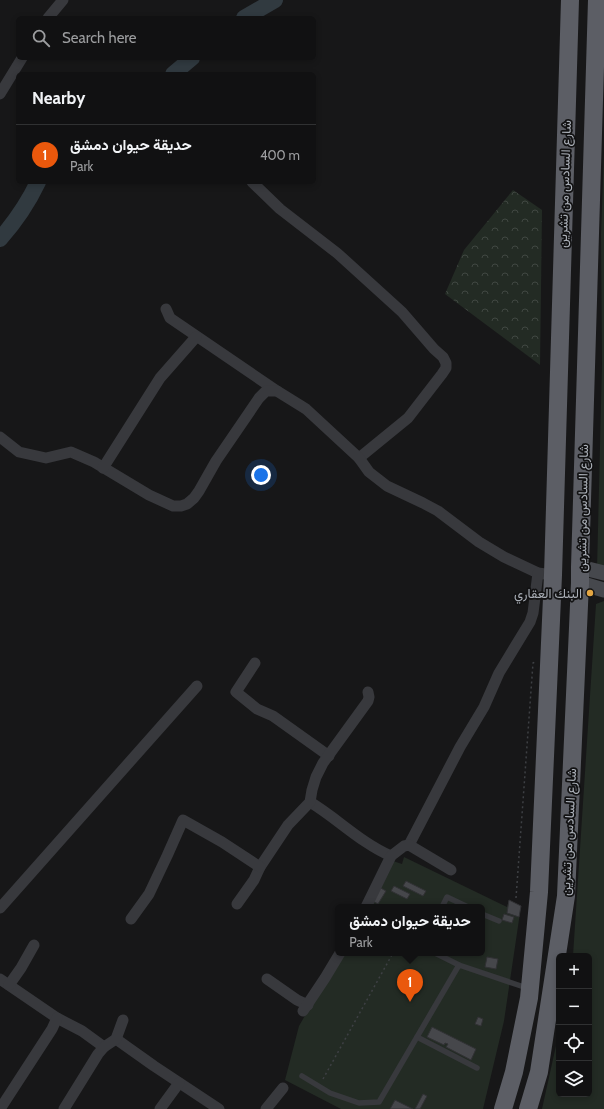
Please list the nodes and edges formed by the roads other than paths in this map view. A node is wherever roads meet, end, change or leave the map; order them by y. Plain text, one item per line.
1 (63, 0) edge
2 (570, 0) edge
3 (596, 0) edge
4 (50, 16) edge
5 (21, 60) edge
6 (0, 94) edge
7 (254, 184) edge
8 (166, 309) dead end
9 (196, 337) junction
10 (277, 391) junction
11 (0, 437) edge
12 (359, 458) junction
13 (103, 468) junction
14 (604, 573) edge
15 (545, 574) junction
16 (580, 575) junction
17 (604, 590) edge
18 (255, 663) dead end
19 (197, 686) dead end
20 (368, 692) dead end
21 (329, 756) junction
22 (310, 802) junction
23 (409, 845) junction
24 (391, 856) junction
25 (260, 867) junction
26 (451, 870) dead end
27 (237, 904) dead end
28 (367, 904) edge
29 (444, 904) edge
30 (461, 904) edge
31 (0, 908) edge
32 (485, 915) edge
33 (131, 919) dead end
34 (499, 922) dead end
35 (34, 945) dead end
36 (338, 956) edge
37 (441, 956) edge
38 (459, 965) junction
39 (267, 979) dead end
40 (5, 982) edge
41 (529, 988) junction
42 (57, 1018) junction
43 (123, 1020) dead end
44 (417, 1037) junction
45 (116, 1039) junction
46 (104, 1047) junction
47 (478, 1068) dead end
48 (302, 1076) dead end
49 (179, 1083) junction
50 (283, 1088) dead end
51 (0, 1109) edge
52 (64, 1109) edge
53 (160, 1109) edge
54 (218, 1109) edge
55 (266, 1109) edge
56 (503, 1109) edge
57 (528, 1109) edge

1 - 4 street
2 - 15 highway, شارع السادس من تشرين
3 - 16 highway, شارع السادس من تشرين
5 - 6 street
7 - 12 street
8 - 9 street
9 - 10 street
9 - 13 street
10 - 12 street
10 - 13 street
11 - 13 street
12 - 15 street
14 - 16 main road
15 - 23 street
15 - 41 highway, شارع السادس من تشرين
16 - 17 main road
16 - 57 highway, شارع السادس من تشرين
18 - 21 street
19 - 31 street
20 - 21 street
21 - 22 street
22 - 24 street
22 - 25 street
23 - 24 street
23 - 26 street
24 - 28 street
25 - 27 street
25 - 33 street
29 - 30 lane
32 - 34 lane
35 - 40 street
36 - 39 street
37 - 38 lane
38 - 41 lane
38 - 44 lane
40 - 42 street
41 - 56 highway, شارع السادس من تشرين
42 - 46 street
42 - 51 street
43 - 45 street
44 - 47 lane
44 - 48 lane
45 - 46 street
45 - 49 street
46 - 52 street
49 - 53 street
49 - 54 street
50 - 55 street

